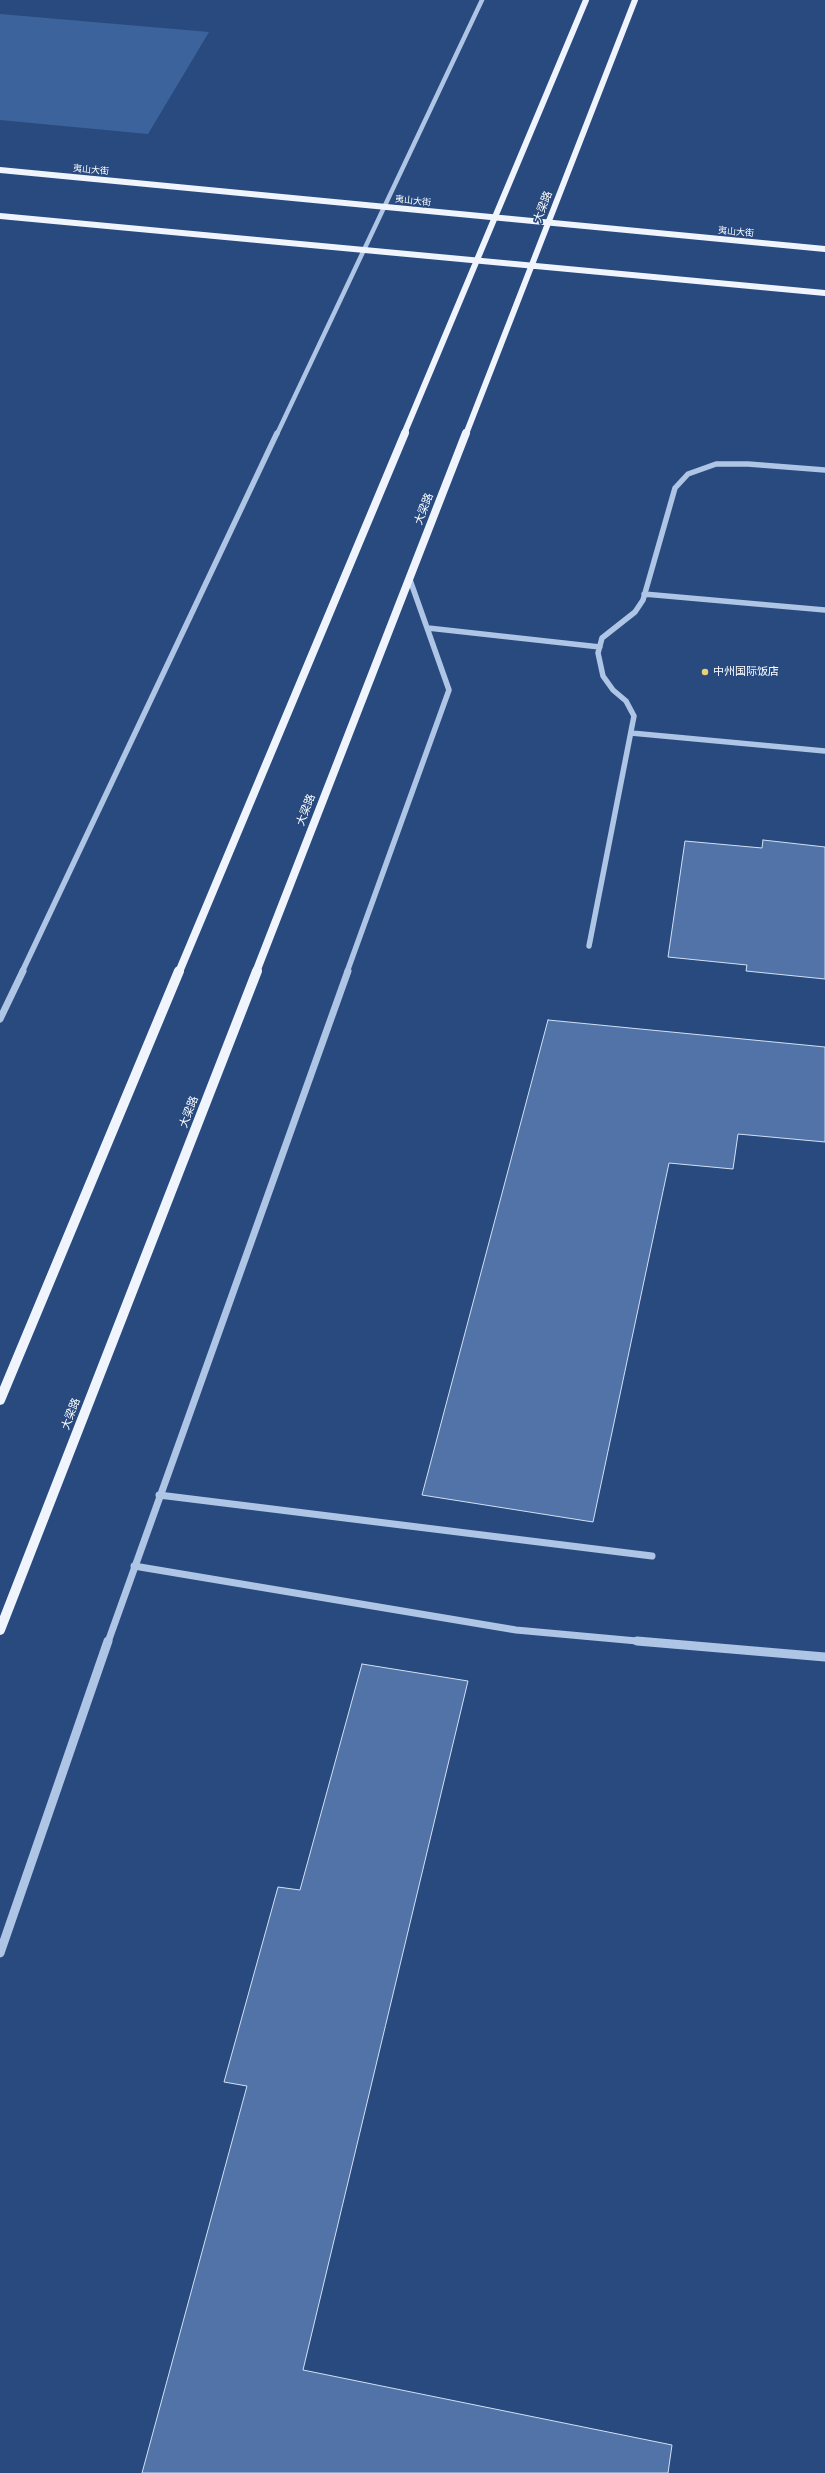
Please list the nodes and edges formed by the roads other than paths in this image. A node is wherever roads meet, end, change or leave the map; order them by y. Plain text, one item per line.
1 (482, 0) edge
2 (586, 0) edge
3 (636, 0) edge
4 (0, 170) edge
5 (384, 207) junction
6 (0, 216) edge
7 (494, 218) junction
8 (548, 223) junction
9 (825, 249) edge
10 (364, 250) junction
11 (477, 260) junction
12 (532, 266) junction
13 (825, 293) edge
14 (825, 470) edge
15 (409, 577) junction
16 (644, 594) junction
17 (825, 610) edge
18 (428, 628) junction
19 (600, 647) junction
20 (631, 733) junction
21 (825, 751) edge
22 (589, 946) dead end
23 (0, 1019) edge
24 (0, 1400) edge
25 (159, 1495) junction
26 (652, 1556) dead end
27 (134, 1566) junction
28 (0, 1630) edge
29 (825, 1657) edge
30 (0, 1953) edge

1 - 5 street
2 - 7 main road
3 - 8 main road, 大梁路
4 - 5 main road, 夷山大街
5 - 7 main road, 夷山大街
5 - 10 street
6 - 10 main road
7 - 8 main road, 夷山大街
7 - 11 main road
8 - 9 main road, 夷山大街
8 - 12 main road, 大梁路
10 - 11 main road
10 - 23 street
11 - 12 main road
11 - 24 main road
12 - 13 main road
12 - 15 main road, 大梁路
14 - 16 street
15 - 18 street
15 - 28 main road, 大梁路
16 - 17 street
16 - 19 street
18 - 19 street
18 - 25 street
19 - 20 street
20 - 21 street
20 - 22 street
25 - 26 street
25 - 27 street
27 - 29 street
27 - 30 street

